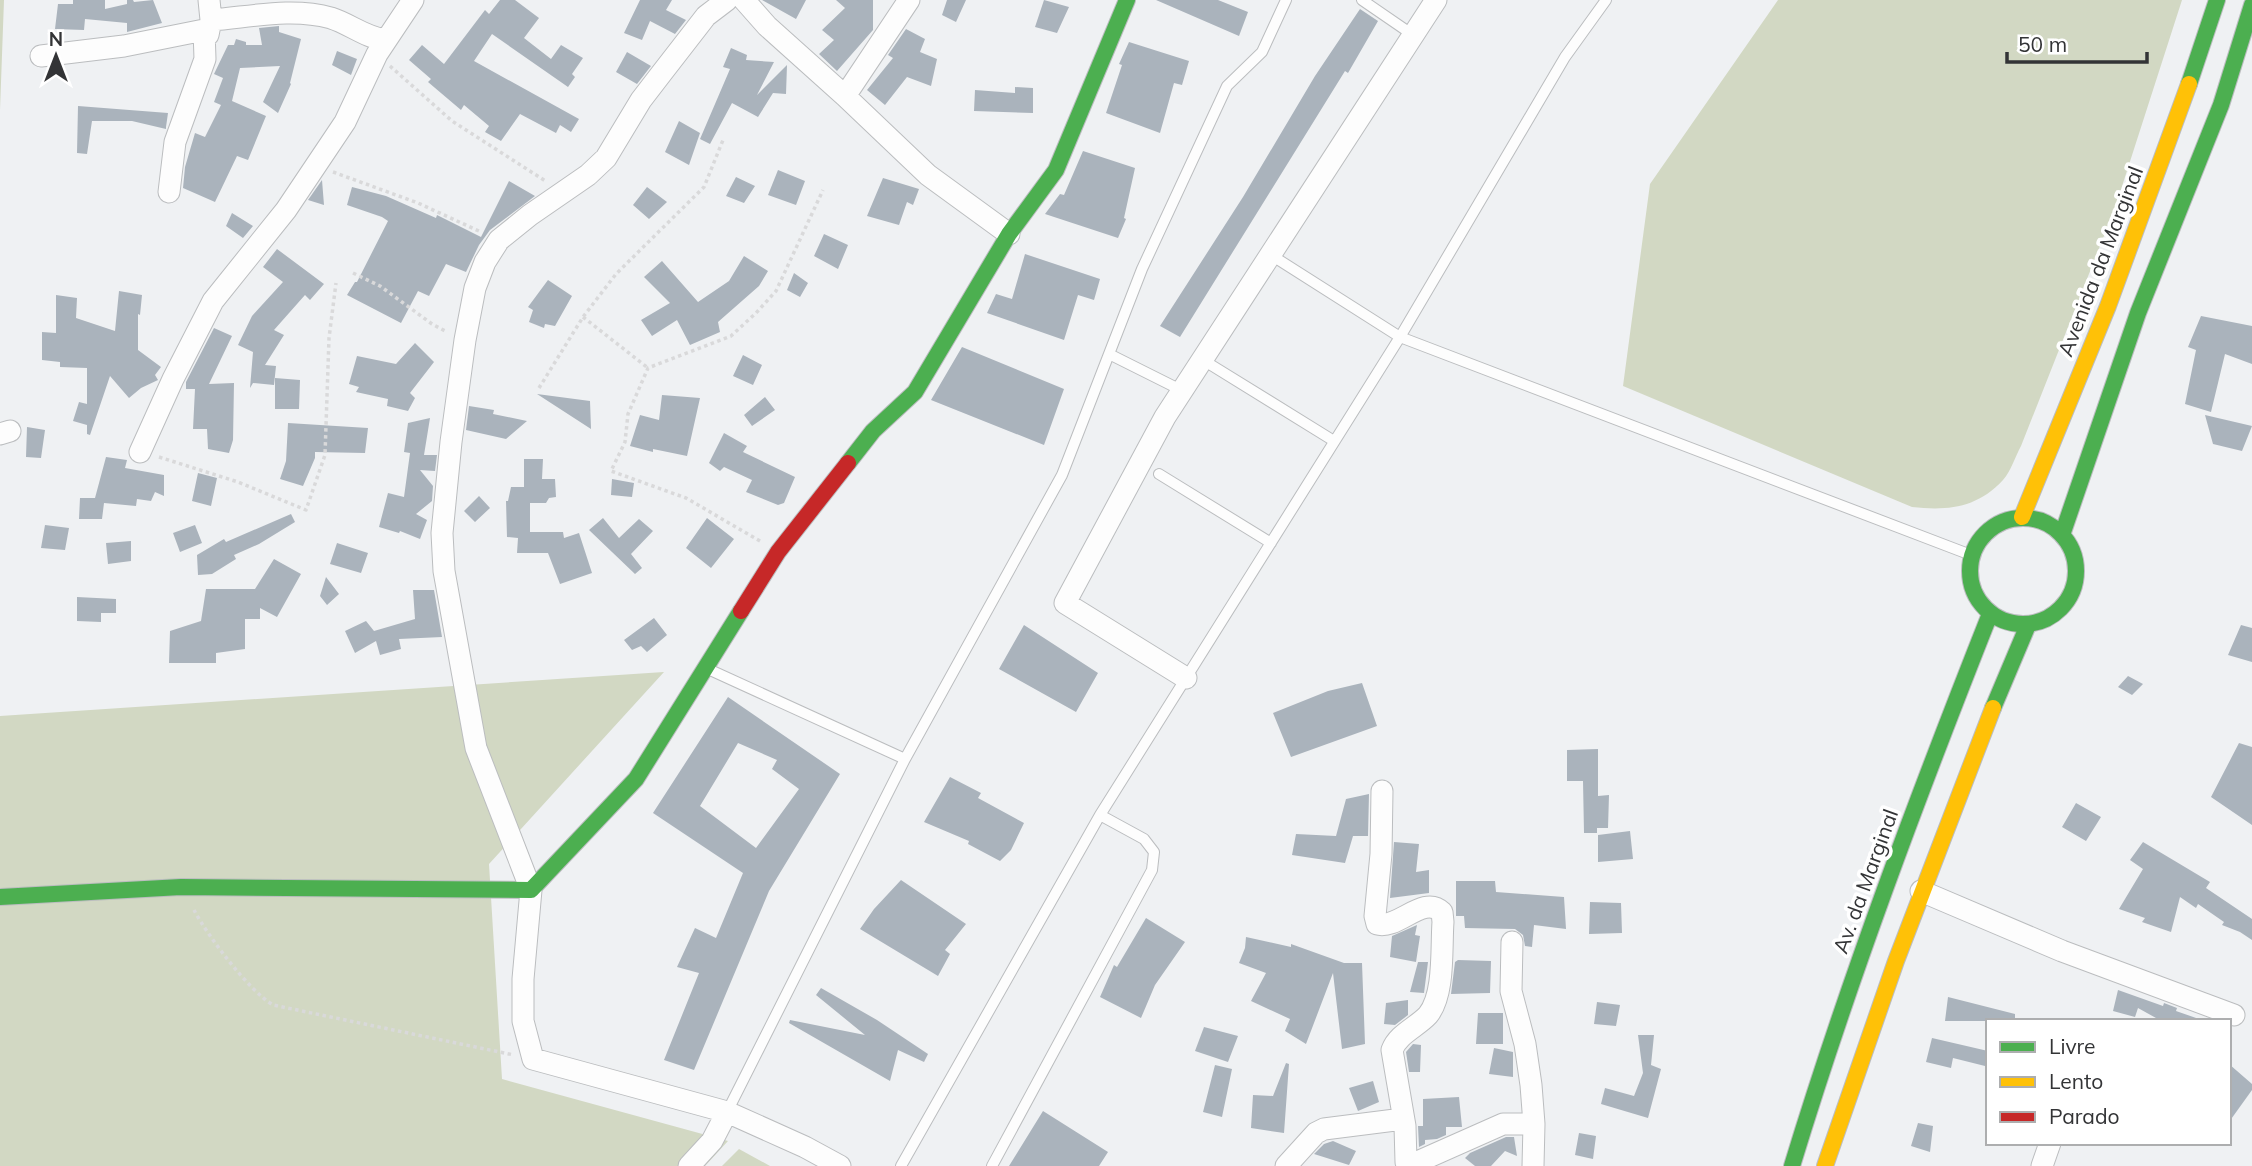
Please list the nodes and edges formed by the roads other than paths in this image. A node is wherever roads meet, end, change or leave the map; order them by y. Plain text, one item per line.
1 (413, 0) edge
2 (727, 0) edge
3 (744, 0) edge
4 (909, 0) edge
5 (1127, 0) edge
6 (1286, 0) edge
7 (1362, 0) edge
8 (1436, 0) edge
9 (1606, 0) edge
10 (2217, 0) edge
11 (2252, 5) edge
12 (208, 17) edge
13 (1413, 35) junction
14 (382, 47) junction
15 (41, 56) dead end
16 (845, 96) junction
17 (169, 192) dead end
18 (1009, 234) junction
19 (1271, 255) junction
20 (1400, 337) junction
21 (1109, 354) junction
22 (1203, 360) junction
23 (1183, 391) junction
24 (1334, 441) junction
25 (140, 452) road end
26 (1159, 474) dead end
27 (2022, 517) junction
28 (2062, 535) junction
29 (1271, 543) junction
30 (1971, 555) junction
31 (1990, 614) junction
32 (2028, 625) junction
33 (706, 668) junction
34 (1186, 678) junction
35 (905, 759) junction
36 (1382, 791) dead end
37 (1100, 815) junction
38 (531, 890) junction
39 (1921, 891) junction
40 (0, 897) edge
41 (1512, 942) dead end
42 (2234, 1015) dead end
43 (727, 1112) junction
44 (1404, 1119) junction
45 (1534, 1124) junction
46 (2049, 1145) edge
47 (689, 1166) edge
48 (840, 1166) edge
49 (901, 1166) edge
50 (992, 1166) edge
51 (1286, 1166) edge
52 (1533, 1166) edge
53 (1792, 1166) edge
54 (1825, 1166) edge
55 (2042, 1166) edge

1 - 14 street
2 - 38 street
3 - 16 street
4 - 16 street
5 - 18 main road
6 - 21 lane
7 - 13 lane
8 - 13 street
9 - 20 lane
10 - 27 main road, Avenida da Marginal
11 - 28 main road
12 - 14 street
12 - 15 street
12 - 17 street
13 - 19 street
14 - 25 street
16 - 18 street
18 - 33 main road
19 - 20 lane
19 - 22 street
20 - 24 lane
20 - 30 lane
21 - 23 lane
21 - 35 lane
22 - 23 street
22 - 24 lane
23 - 34 street
24 - 29 lane
26 - 29 lane
27 - 28 main road
27 - 30 main road
28 - 32 main road
29 - 34 lane
30 - 31 main road
31 - 32 main road
31 - 53 main road, Av. da Marginal
32 - 39 main road
33 - 35 lane
33 - 38 main road
34 - 37 lane
35 - 43 lane
36 - 44 street
37 - 49 lane
37 - 50 lane
38 - 40 main road
38 - 43 street
39 - 42 street
39 - 54 main road
41 - 45 street
43 - 47 street
43 - 48 street
44 - 45 street
44 - 51 street
45 - 52 street
46 - 55 street

